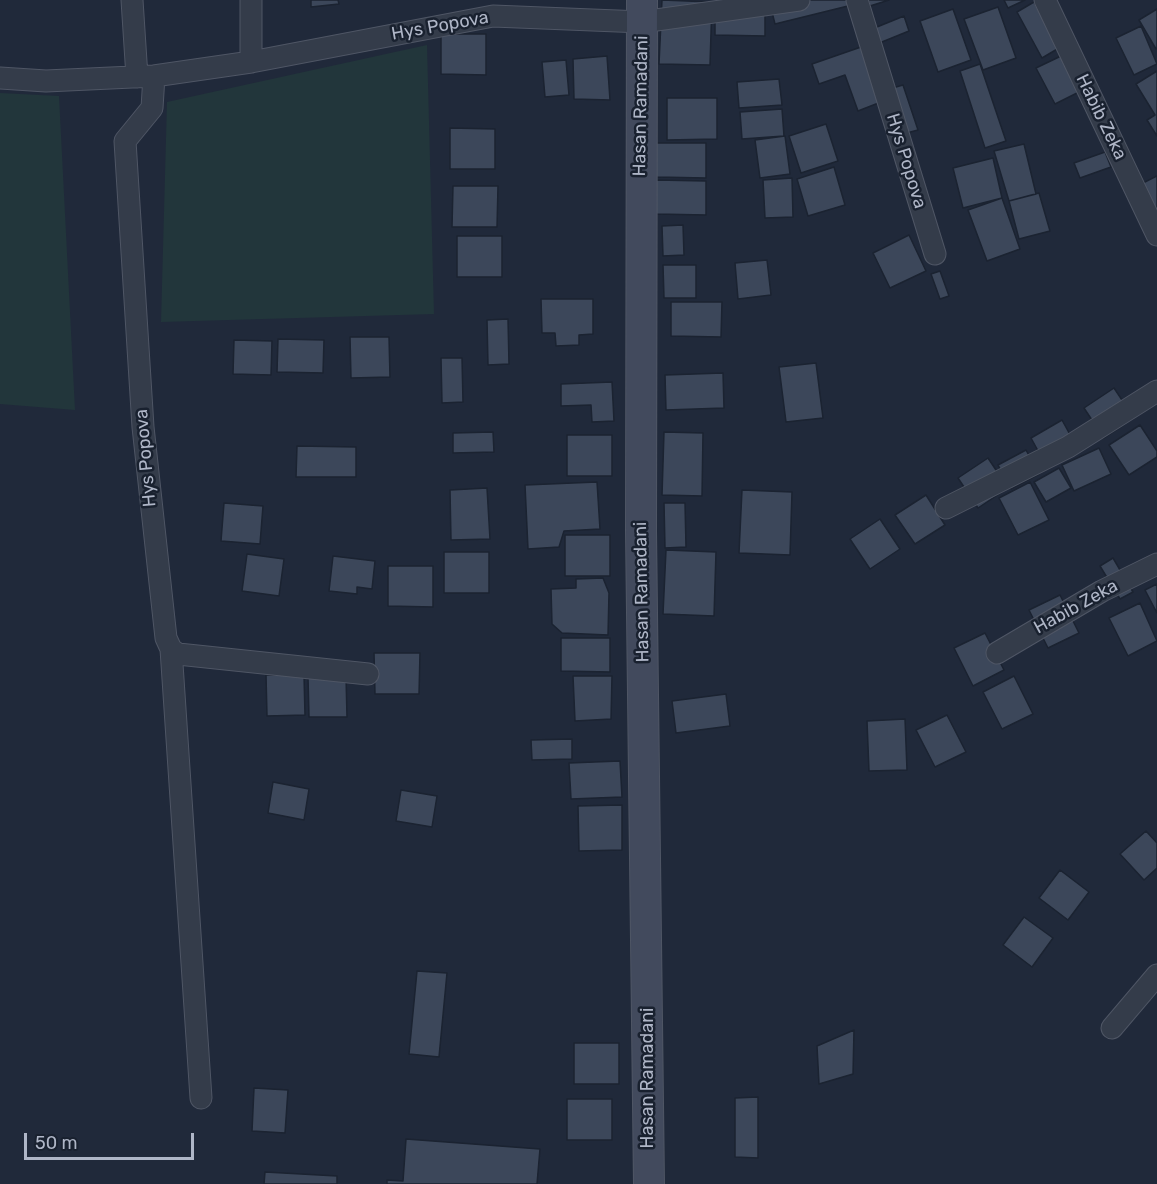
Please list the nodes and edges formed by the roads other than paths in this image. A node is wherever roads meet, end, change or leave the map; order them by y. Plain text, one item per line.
1 (132, 0) edge
2 (250, 0) edge
3 (800, 0) edge
4 (856, 0) edge
5 (1045, 0) edge
6 (642, 11) edge
7 (251, 62) junction
8 (146, 76) junction
9 (0, 78) edge
10 (1157, 235) edge
11 (935, 254) dead end
12 (1157, 391) edge
13 (946, 508) dead end
14 (1157, 564) edge
15 (171, 649) junction
16 (997, 652) dead end
17 (368, 674) dead end
18 (1157, 975) edge
19 (1112, 1028) dead end
20 (201, 1098) dead end
21 (649, 1184) edge

1 - 8 street
2 - 7 street
3 - 6 street, Hys Popova
4 - 11 street, Hys Popova
5 - 10 street, Habib Zeka
6 - 7 street, Hys Popova
6 - 21 main road, Hasan Ramadani
7 - 8 street, Hys Popova
8 - 9 street, Hys Popova
8 - 15 street, Hys Popova
12 - 13 street
14 - 16 street, Habib Zeka
15 - 17 street
15 - 20 street, Hys Popova
18 - 19 street

